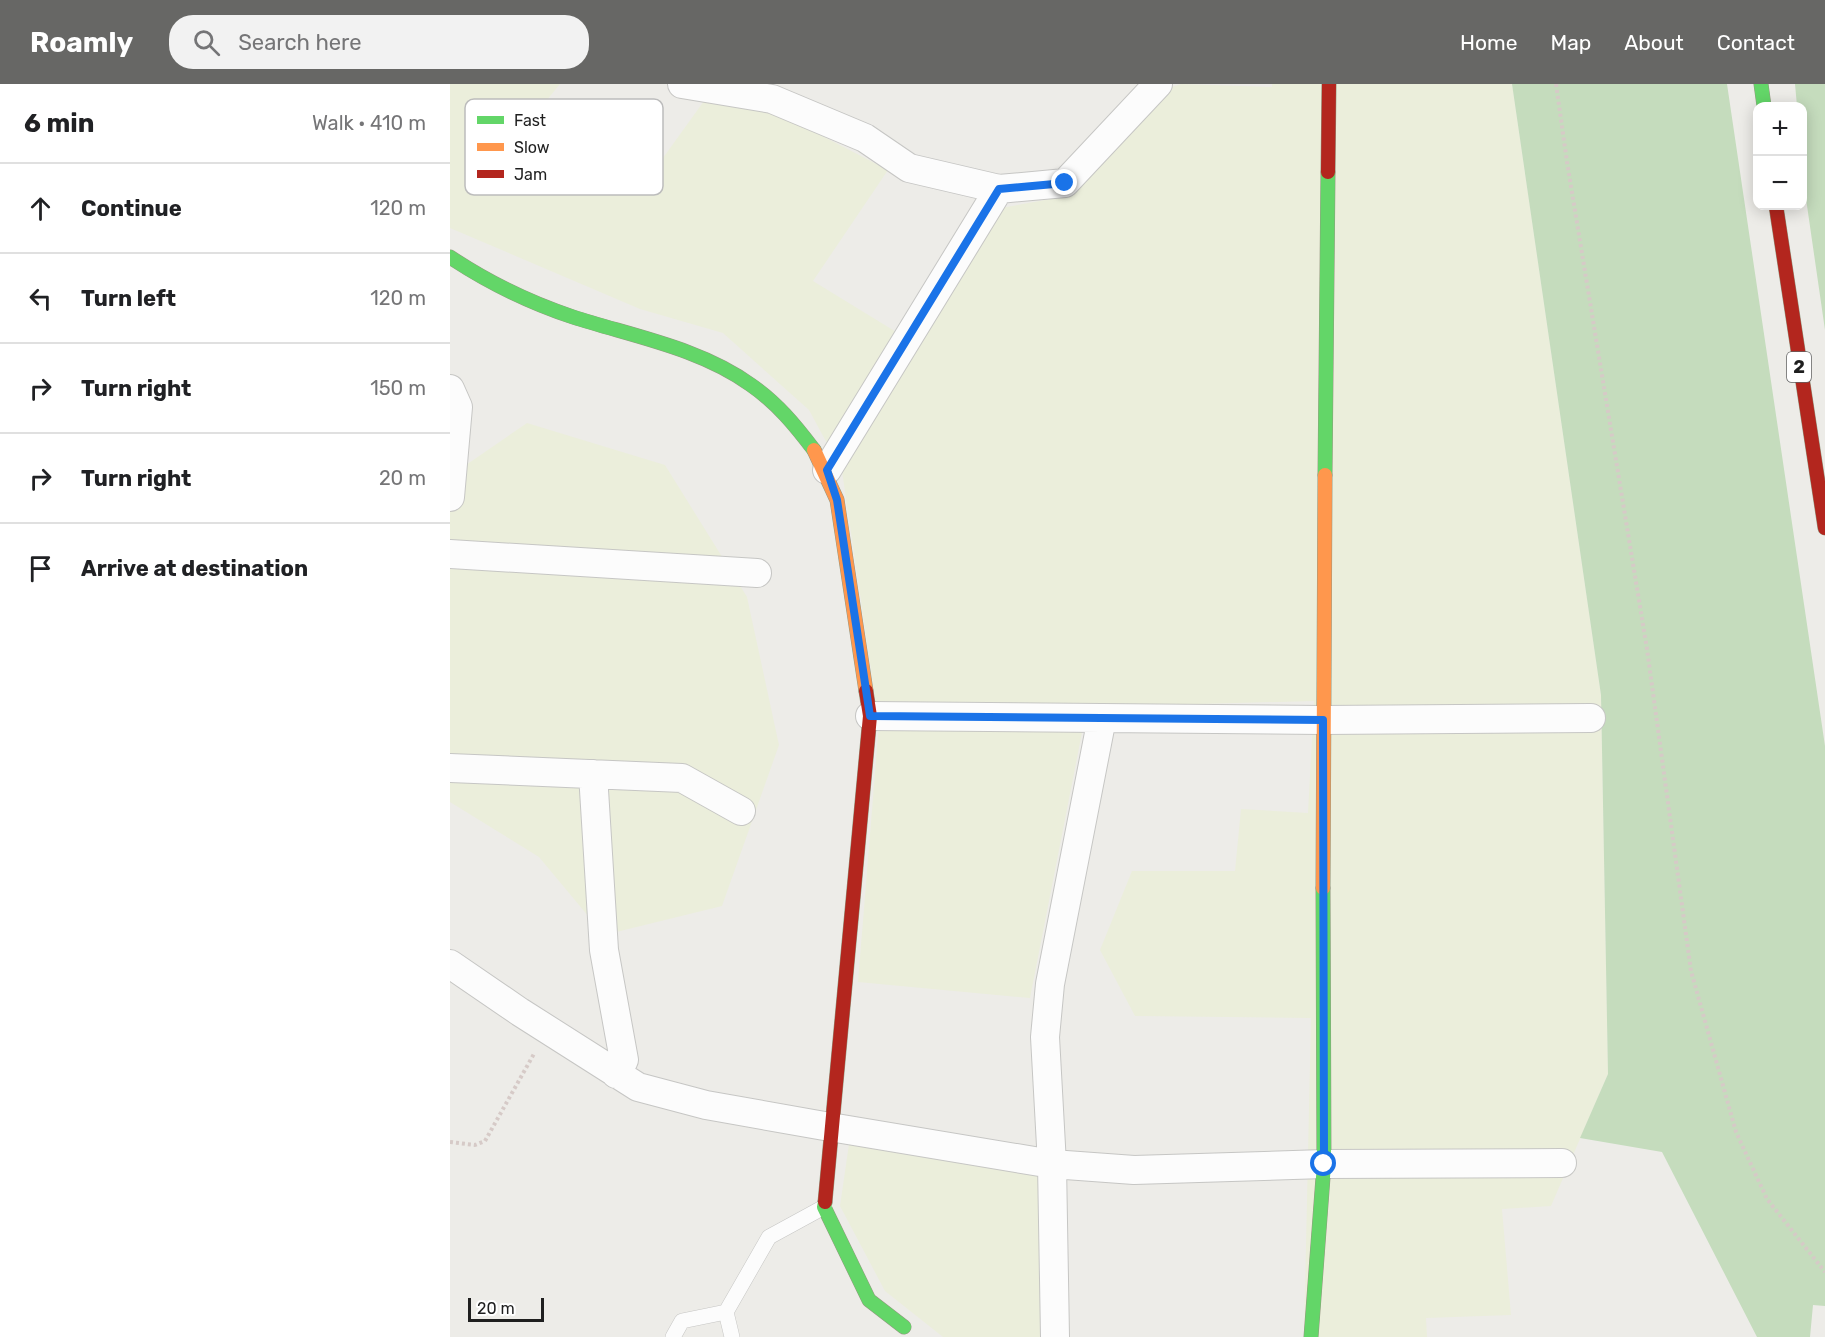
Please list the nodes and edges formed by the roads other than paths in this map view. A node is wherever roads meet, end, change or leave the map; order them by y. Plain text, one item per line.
1 (682, 84) edge
2 (1158, 84) edge
3 (1329, 84) edge
4 (1761, 84) edge
5 (1763, 102) edge
6 (999, 189) junction
7 (1777, 210) edge
8 (450, 257) edge
9 (450, 389) edge
10 (827, 470) junction
11 (450, 480) edge
12 (1825, 528) edge
13 (450, 554) edge
14 (757, 573) dead end
15 (870, 716) junction
16 (1102, 718) junction
17 (1591, 718) dead end
18 (1323, 720) junction
19 (450, 768) edge
20 (593, 774) junction
21 (741, 811) dead end
22 (450, 964) edge
23 (616, 1074) junction
24 (830, 1127) junction
25 (1052, 1164) junction
26 (1324, 1164) junction
27 (1562, 1164) dead end
28 (824, 1207) junction
29 (726, 1312) junction
30 (903, 1328) dead end
31 (673, 1337) edge
32 (732, 1337) edge
33 (1055, 1337) edge
34 (1311, 1337) edge

1 - 6 street
2 - 6 street
3 - 18 street
4 - 5 street
6 - 10 street
7 - 12 street, 2
8 - 10 street
9 - 11 street
10 - 15 street
13 - 14 street
15 - 16 street
15 - 24 street
16 - 18 street
16 - 25 street
17 - 18 street
18 - 26 street
19 - 20 street
20 - 21 street
20 - 23 street
22 - 23 street
23 - 24 street
24 - 25 street
24 - 28 street
25 - 26 street
25 - 33 street
26 - 27 street
26 - 34 street
28 - 29 lane
28 - 30 street
29 - 31 lane
29 - 32 lane

